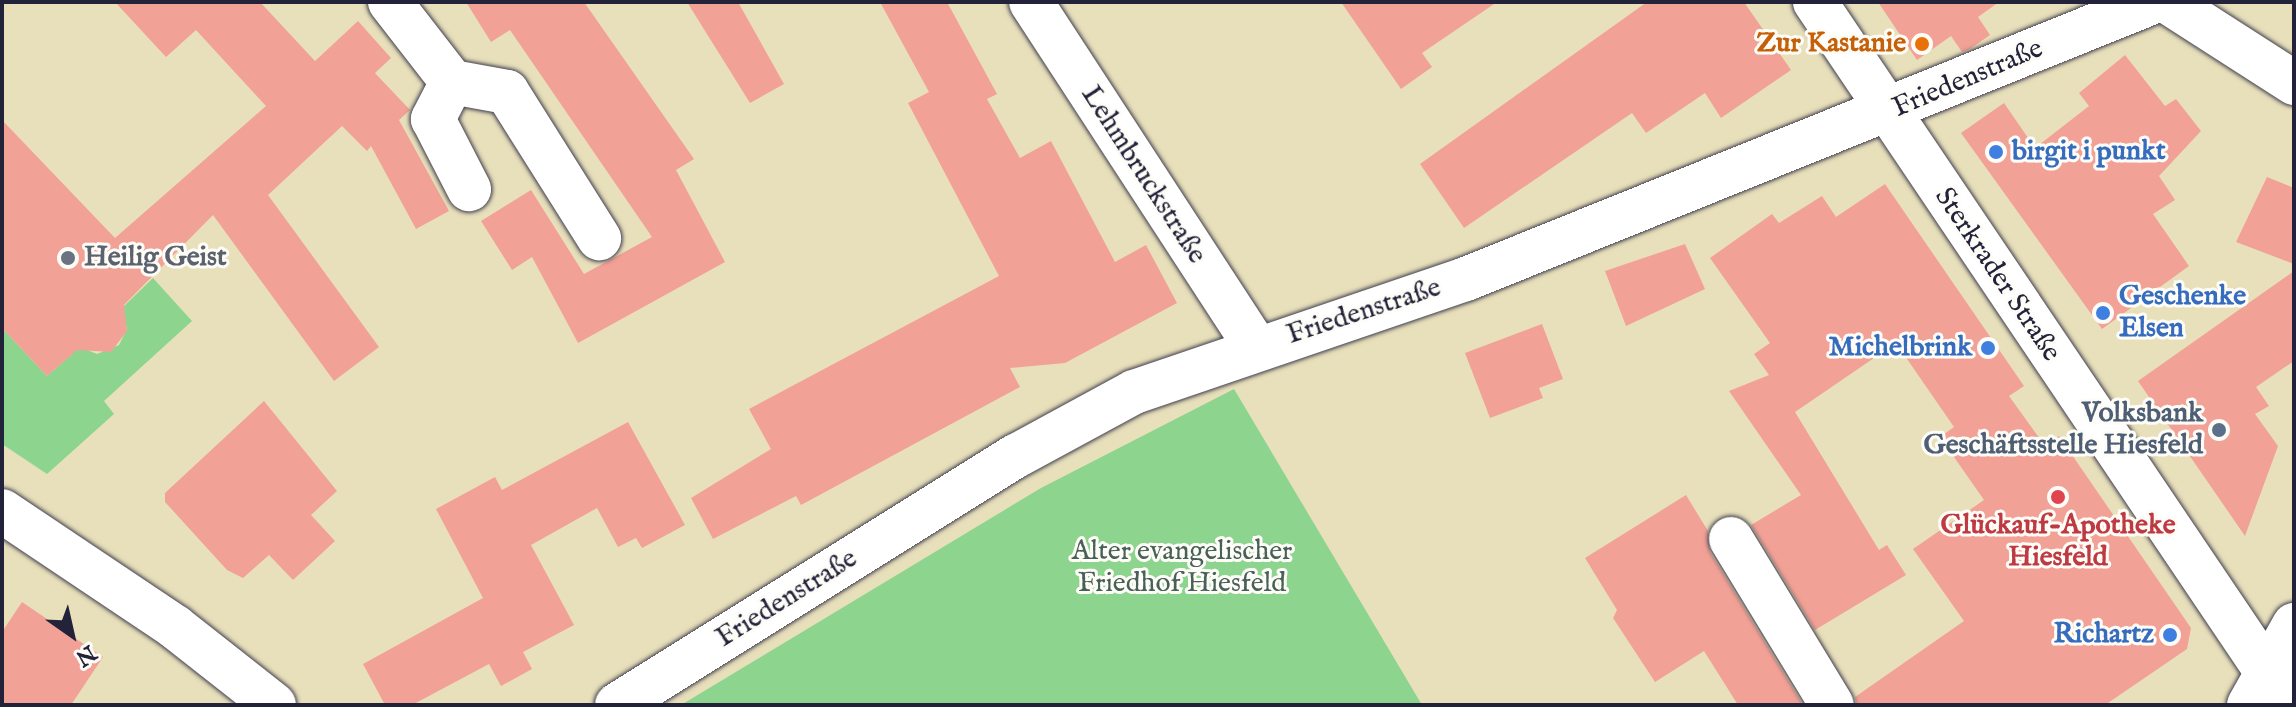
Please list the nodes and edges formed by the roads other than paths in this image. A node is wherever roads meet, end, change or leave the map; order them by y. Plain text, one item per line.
1 (390, 2) edge
2 (1031, 2) edge
3 (1815, 2) edge
4 (2153, 2) edge
5 (2168, 2) edge
6 (452, 82) junction
7 (2294, 83) edge
8 (1888, 112) junction
9 (469, 189) dead end
10 (599, 238) dead end
11 (1256, 347) junction
12 (2, 511) edge
13 (1731, 539) dead end
14 (2294, 625) edge
15 (2269, 696) edge
16 (274, 705) edge
17 (617, 705) edge
18 (1832, 705) edge

1 - 6 street
2 - 11 street, Lehmbruckstraße
3 - 8 street, Sterkrader Straße
4 - 8 street, Friedenstraße
5 - 7 street
6 - 9 street
6 - 10 street
8 - 11 street, Friedenstraße
8 - 15 street, Sterkrader Straße
11 - 17 street, Friedenstraße
12 - 16 street
13 - 18 street
14 - 15 street

